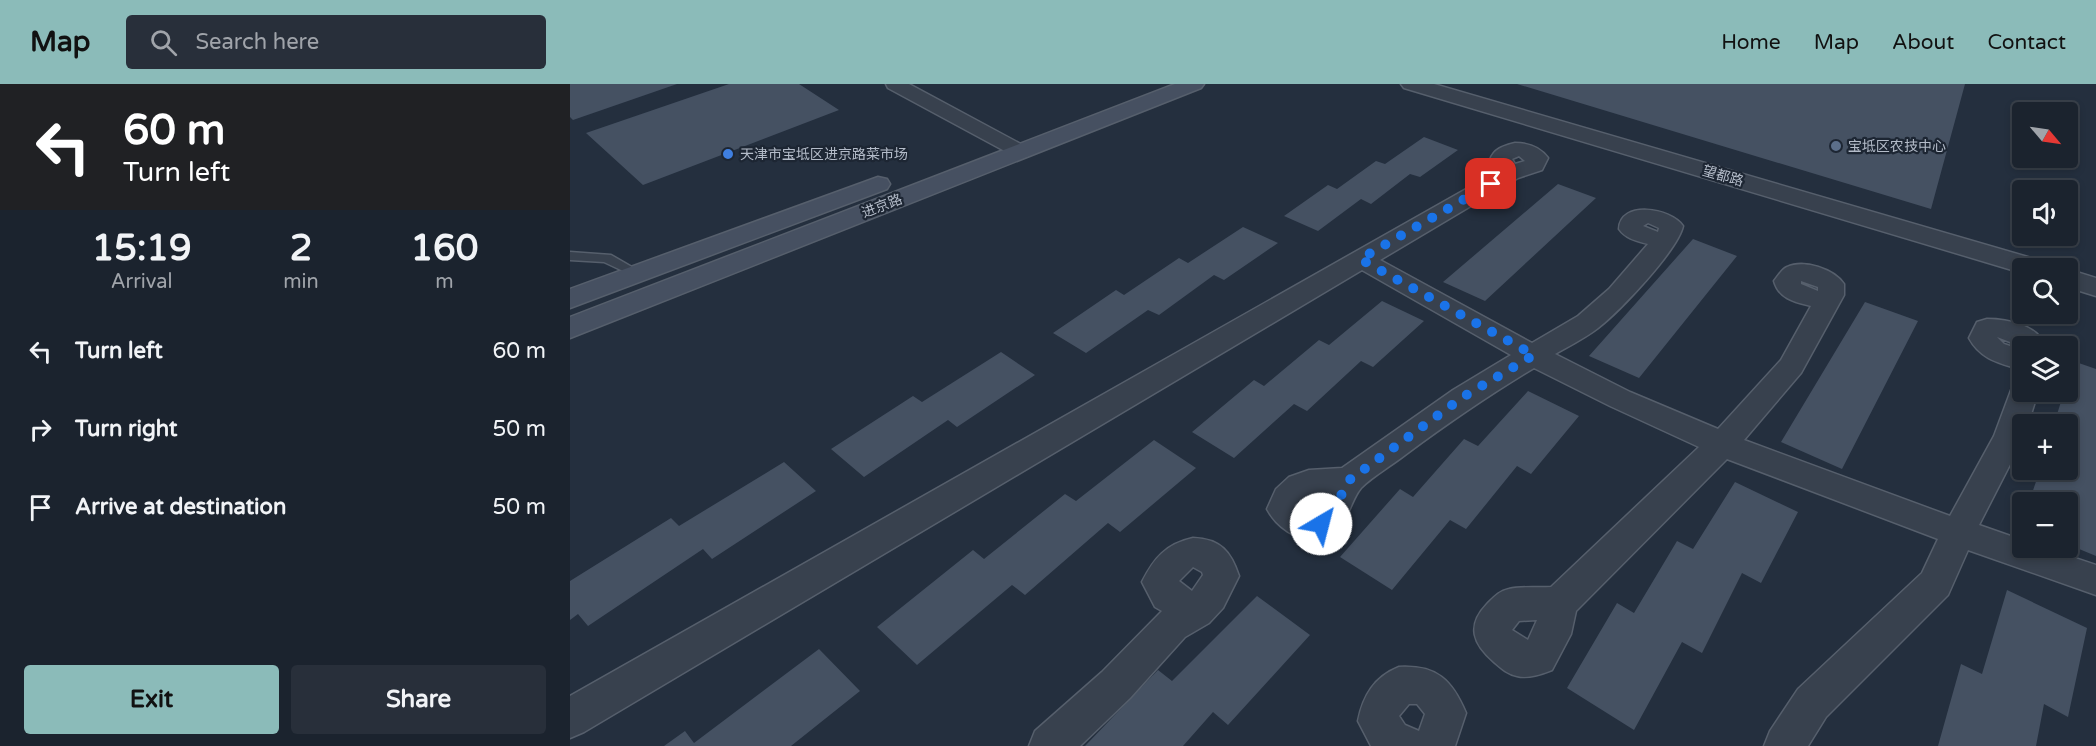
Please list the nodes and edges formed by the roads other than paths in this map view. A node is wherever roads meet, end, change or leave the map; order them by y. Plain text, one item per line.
1 (895, 84) edge
2 (1143, 84) edge
3 (1194, 84) edge
4 (1411, 84) edge
5 (997, 139) junction
6 (1021, 152) junction
7 (1510, 173) dead end
8 (1663, 241) dead end
9 (570, 256) edge
10 (1360, 259) junction
11 (2012, 261) edge
12 (638, 274) junction
13 (2078, 281) edge
14 (2096, 286) edge
15 (570, 299) edge
16 (1827, 302) dead end
17 (570, 328) edge
18 (2023, 336) edge
19 (1534, 355) junction
20 (2012, 357) edge
21 (2020, 402) edge
22 (1724, 443) junction
23 (1348, 481) dead end
24 (1958, 532) junction
25 (2096, 580) edge
26 (1559, 603) dead end
27 (1196, 611) dead end
28 (570, 718) edge
29 (1050, 746) edge
30 (1405, 746) edge
31 (1434, 746) edge
32 (1785, 746) edge

1 - 5 street
2 - 5 main road, 进京路
3 - 6 main road, 进京路
4 - 11 street, 望都路
5 - 6 street
5 - 12 main road, 进京路
6 - 17 main road, 进京路
7 - 10 street
8 - 19 street
9 - 12 lane
10 - 19 street
10 - 28 street
12 - 15 main road, 进京路
13 - 14 street
16 - 22 street
18 - 20 street
19 - 22 street
19 - 23 street
21 - 24 street
22 - 24 street
22 - 26 street
24 - 25 street
24 - 32 street
27 - 29 street
30 - 31 street

